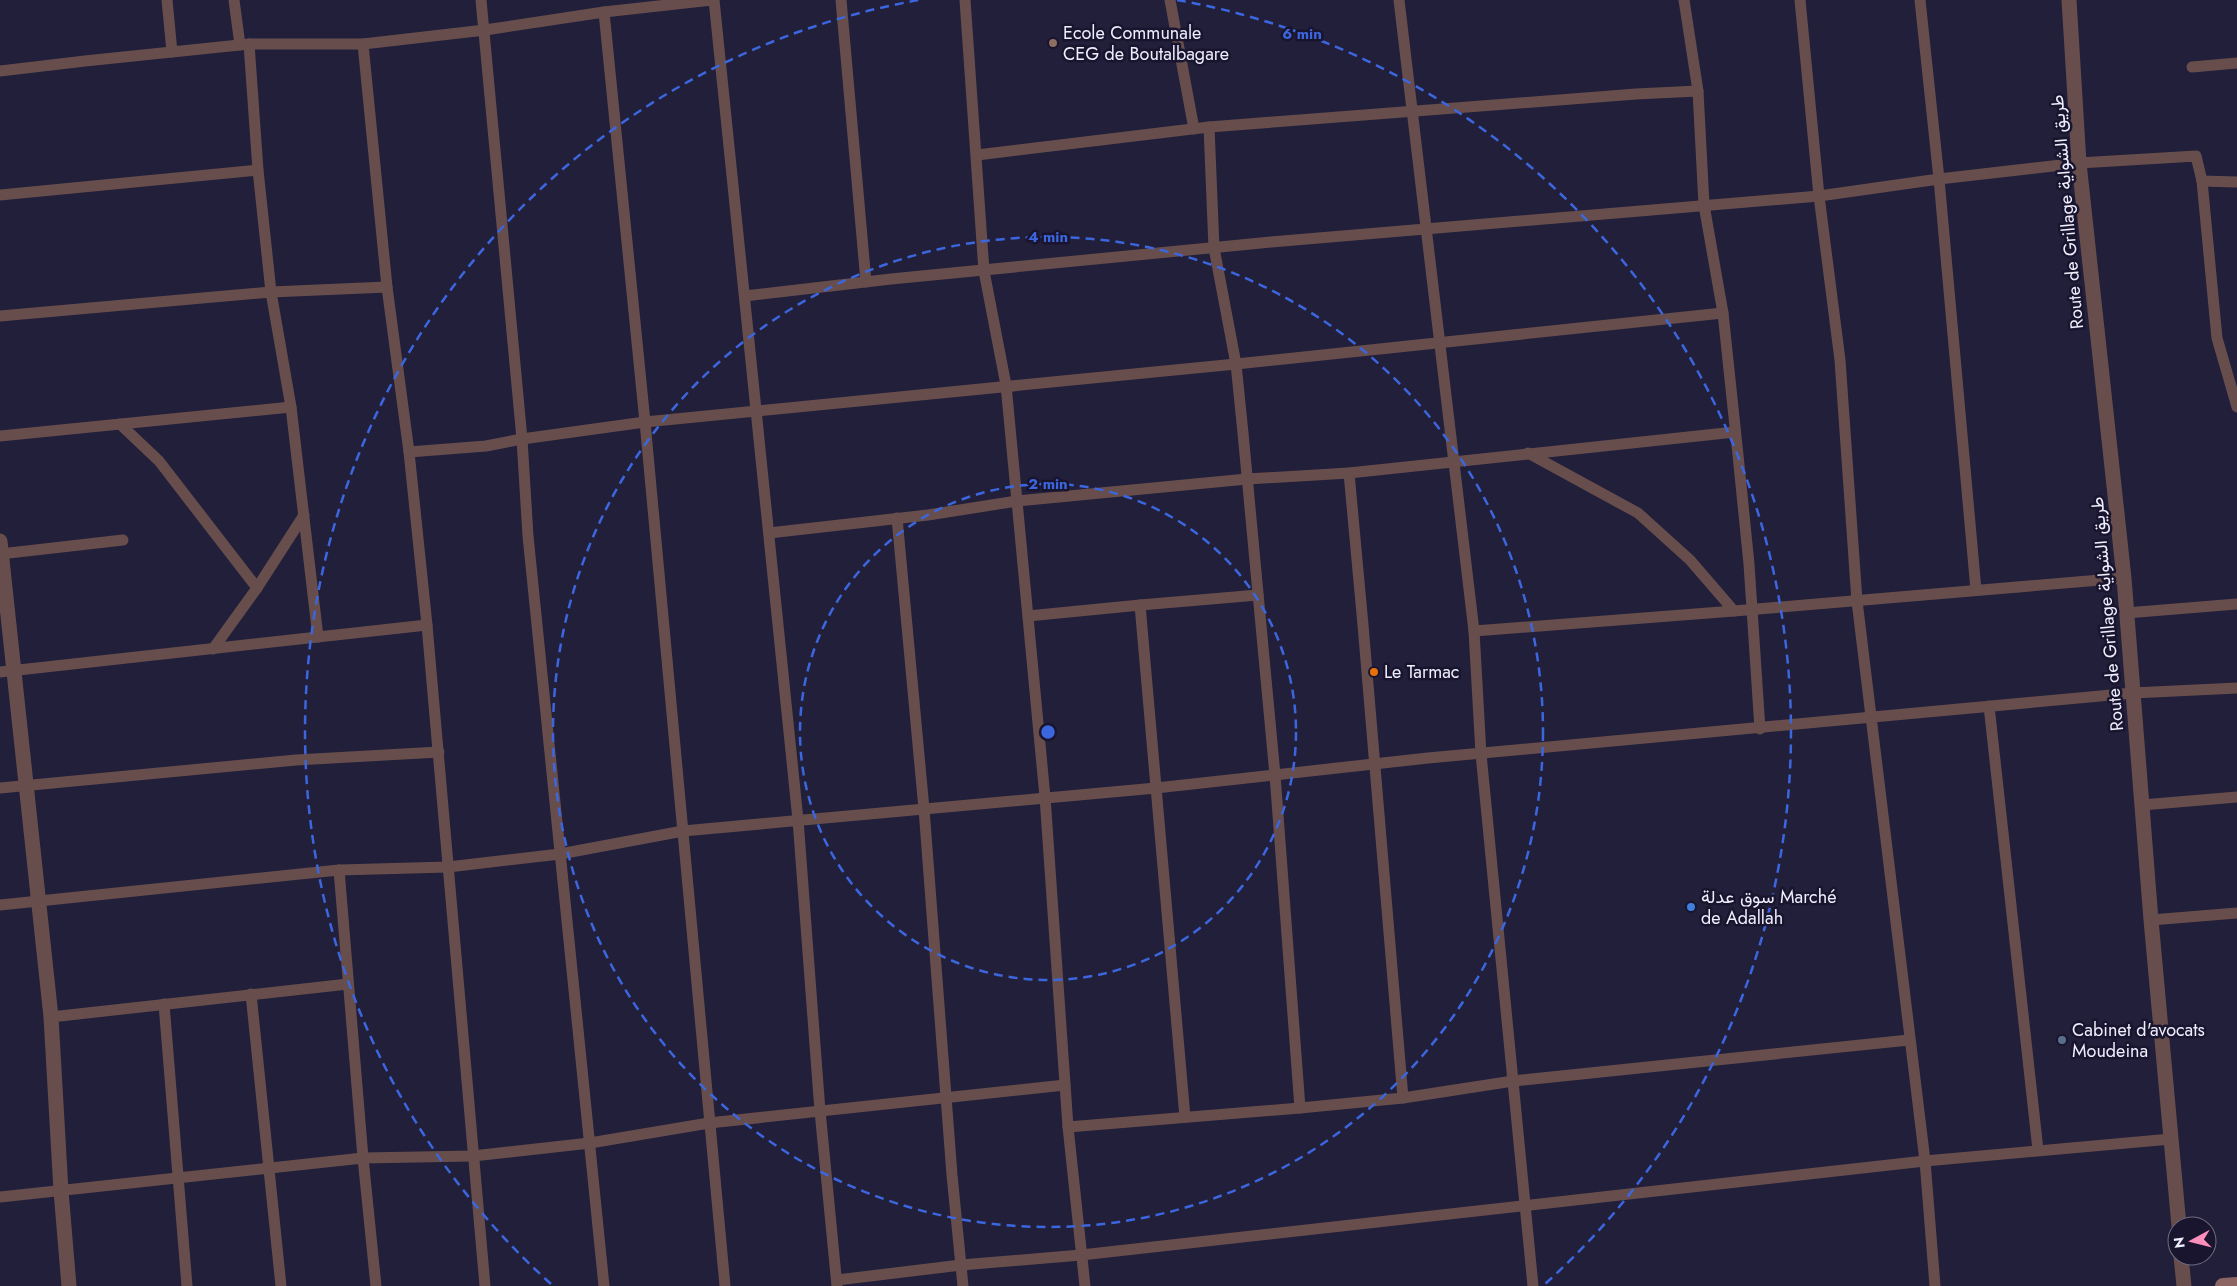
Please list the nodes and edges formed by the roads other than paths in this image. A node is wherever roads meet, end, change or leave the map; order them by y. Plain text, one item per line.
1 (167, 0) edge
2 (234, 0) edge
3 (481, 0) edge
4 (713, 0) edge
5 (841, 0) edge
6 (966, 0) edge
7 (1170, 0) edge
8 (1399, 0) edge
9 (1684, 0) edge
10 (1800, 0) edge
11 (1920, 0) edge
12 (2069, 0) edge
13 (604, 12) junction
14 (484, 30) junction
15 (363, 44) junction
16 (245, 45) junction
17 (172, 52) junction
18 (2237, 63) edge
19 (2192, 67) dead end
20 (0, 71) edge
21 (1698, 91) junction
22 (1412, 112) junction
23 (1209, 127) junction
24 (1194, 129) junction
25 (976, 155) junction
26 (2079, 163) junction
27 (258, 170) junction
28 (1939, 178) junction
29 (2202, 181) junction
30 (2237, 182) edge
31 (0, 195) edge
32 (1819, 196) junction
33 (1704, 205) junction
34 (1426, 229) junction
35 (1214, 248) junction
36 (984, 271) junction
37 (866, 282) junction
38 (387, 287) junction
39 (271, 292) junction
40 (745, 296) junction
41 (1723, 313) junction
42 (0, 316) edge
43 (1440, 342) junction
44 (1236, 364) junction
45 (1006, 385) junction
46 (291, 407) junction
47 (2237, 407) edge
48 (756, 412) junction
49 (645, 422) junction
50 (120, 424) junction
51 (1735, 432) junction
52 (0, 436) edge
53 (522, 439) junction
54 (409, 452) junction
55 (1528, 453) junction
56 (1453, 462) junction
57 (1348, 473) junction
58 (1247, 479) junction
59 (1017, 501) junction
60 (304, 515) junction
61 (897, 518) junction
62 (769, 533) junction
63 (123, 540) dead end
64 (0, 550) edge
65 (2124, 578) junction
66 (257, 588) junction
67 (1976, 590) junction
68 (1258, 595) junction
69 (1856, 601) junction
70 (2237, 604) edge
71 (1140, 605) junction
72 (1750, 610) junction
73 (1734, 611) junction
74 (2126, 613) junction
75 (1028, 616) junction
76 (427, 626) junction
77 (1474, 631) junction
78 (318, 637) junction
79 (213, 649) junction
80 (8, 672) edge
81 (2237, 688) edge
82 (2133, 693) junction
83 (1989, 706) junction
84 (1870, 716) junction
85 (1760, 729) junction
86 (439, 752) junction
87 (1481, 754) junction
88 (1374, 764) junction
89 (1275, 775) junction
90 (25, 786) junction
91 (0, 788) edge
92 (1156, 788) junction
93 (1045, 797) junction
94 (2237, 797) edge
95 (2142, 805) junction
96 (924, 809) junction
97 (798, 820) junction
98 (683, 831) junction
99 (560, 854) junction
100 (448, 867) junction
101 (339, 870) junction
102 (39, 900) junction
103 (0, 905) edge
104 (2237, 913) edge
105 (2151, 920) junction
106 (348, 984) junction
107 (251, 994) junction
108 (164, 1004) junction
109 (51, 1017) junction
110 (1909, 1040) junction
111 (1513, 1081) junction
112 (1065, 1085) junction
113 (948, 1098) junction
114 (1402, 1098) junction
115 (1300, 1108) junction
116 (820, 1111) junction
117 (1185, 1117) junction
118 (710, 1122) junction
119 (1068, 1127) junction
120 (2171, 1138) junction
121 (590, 1143) junction
122 (2038, 1150) junction
123 (473, 1156) junction
124 (363, 1158) junction
125 (1924, 1162) junction
126 (269, 1168) junction
127 (177, 1177) junction
128 (61, 1191) junction
129 (0, 1197) edge
130 (1524, 1207) junction
131 (2178, 1216) edge
132 (1081, 1255) junction
133 (961, 1265) junction
134 (2183, 1266) edge
135 (837, 1283) edge
136 (2237, 1285) edge
137 (70, 1286) edge
138 (188, 1286) edge
139 (281, 1286) edge
140 (376, 1286) edge
141 (486, 1286) edge
142 (604, 1286) edge
143 (725, 1286) edge
144 (963, 1286) edge
145 (1085, 1286) edge
146 (1533, 1286) edge
147 (1935, 1286) edge
148 (2184, 1286) edge
149 (2223, 1286) edge

1 - 17 street
2 - 16 street
3 - 14 street
4 - 13 street
4 - 40 street
5 - 37 street
6 - 25 street
7 - 24 street
8 - 22 street
9 - 21 street
10 - 32 street
11 - 28 street
12 - 26 street, Route de Grillage طريق الشواية
13 - 14 street
13 - 49 street
14 - 15 street
14 - 53 street
15 - 16 street
15 - 38 street
16 - 17 street
16 - 27 street
17 - 20 street
18 - 19 street
21 - 22 street
21 - 33 street
22 - 23 street
22 - 34 street
23 - 24 street
23 - 35 street
24 - 25 street
25 - 36 street
26 - 28 street
26 - 29 street
26 - 65 street, Route de Grillage طريق الشواية
27 - 31 street
27 - 39 street
28 - 32 street
28 - 67 street
29 - 30 street
29 - 47 street
32 - 33 street
32 - 69 street
33 - 34 street
33 - 41 street
34 - 35 street
34 - 43 street
35 - 36 street
35 - 44 street
36 - 37 street
36 - 45 street
37 - 40 street
38 - 39 street
38 - 54 street
39 - 42 street
39 - 46 street
40 - 48 street
41 - 43 street
41 - 51 street
43 - 44 street
43 - 56 street
44 - 45 street
44 - 58 street
45 - 48 street
45 - 59 street
46 - 50 street
46 - 60 street
48 - 49 street
48 - 62 street
49 - 53 street
49 - 98 street
50 - 52 street
50 - 66 street
51 - 55 street
51 - 72 street
53 - 54 street
53 - 99 street
54 - 76 street
55 - 56 street
55 - 73 street
56 - 57 street
56 - 77 street
57 - 58 street
57 - 88 street
58 - 59 street
58 - 68 street
59 - 61 street
59 - 75 street
60 - 66 street
60 - 78 street
61 - 62 street
61 - 96 street
62 - 97 street
63 - 64 street
64 - 80 street
65 - 67 street
65 - 74 street, Route de Grillage طريق الشواية
66 - 79 street
67 - 69 street
68 - 71 street
68 - 89 street
69 - 72 street
69 - 84 street
70 - 74 street
71 - 75 street
71 - 92 street
72 - 73 street
72 - 85 street
73 - 77 street
74 - 82 street, Route de Grillage طريق الشواية
75 - 93 street
76 - 78 street
76 - 86 street
77 - 87 street
78 - 79 street
79 - 80 street
80 - 90 street
81 - 82 street
82 - 83 street
82 - 95 street, Route de Grillage طريق الشواية
83 - 84 street
83 - 122 street
84 - 85 street
84 - 110 street
85 - 87 street
86 - 90 street
86 - 100 street
87 - 88 street
87 - 111 street
88 - 89 street
88 - 114 street
89 - 92 street
89 - 115 street
90 - 91 street
90 - 102 street
92 - 93 street
92 - 117 street
93 - 96 street
93 - 112 street
94 - 95 street
95 - 105 street, Route de Grillage طريق الشواية
96 - 97 street
96 - 113 street
97 - 98 street
97 - 116 street
98 - 99 street
98 - 118 street
99 - 100 street
99 - 121 street
100 - 101 street
100 - 123 street
101 - 102 street
101 - 106 street
102 - 103 street
102 - 109 street
104 - 105 street
105 - 120 street, Route de Grillage طريق الشواية
106 - 107 street
106 - 124 street
107 - 108 street
107 - 126 street
108 - 109 street
108 - 127 street
109 - 128 street
110 - 111 street
110 - 125 street
111 - 114 street
111 - 130 street
112 - 113 street
112 - 119 street
113 - 116 street
113 - 133 street
114 - 115 street
115 - 117 street
116 - 118 street
116 - 135 street
117 - 119 street
118 - 121 street
118 - 143 street
119 - 132 street
120 - 122 street
120 - 131 street, Route de Grillage طريق الشواية
121 - 123 street
121 - 142 street
122 - 125 street
123 - 124 street
123 - 141 street
124 - 126 street
124 - 140 street
125 - 130 street
125 - 147 street
126 - 127 street
126 - 139 street
127 - 128 street
127 - 138 street
128 - 129 street
128 - 137 street
130 - 132 street
130 - 146 street
132 - 133 street
132 - 145 street
133 - 135 street
133 - 144 street
134 - 148 street
136 - 149 main road

